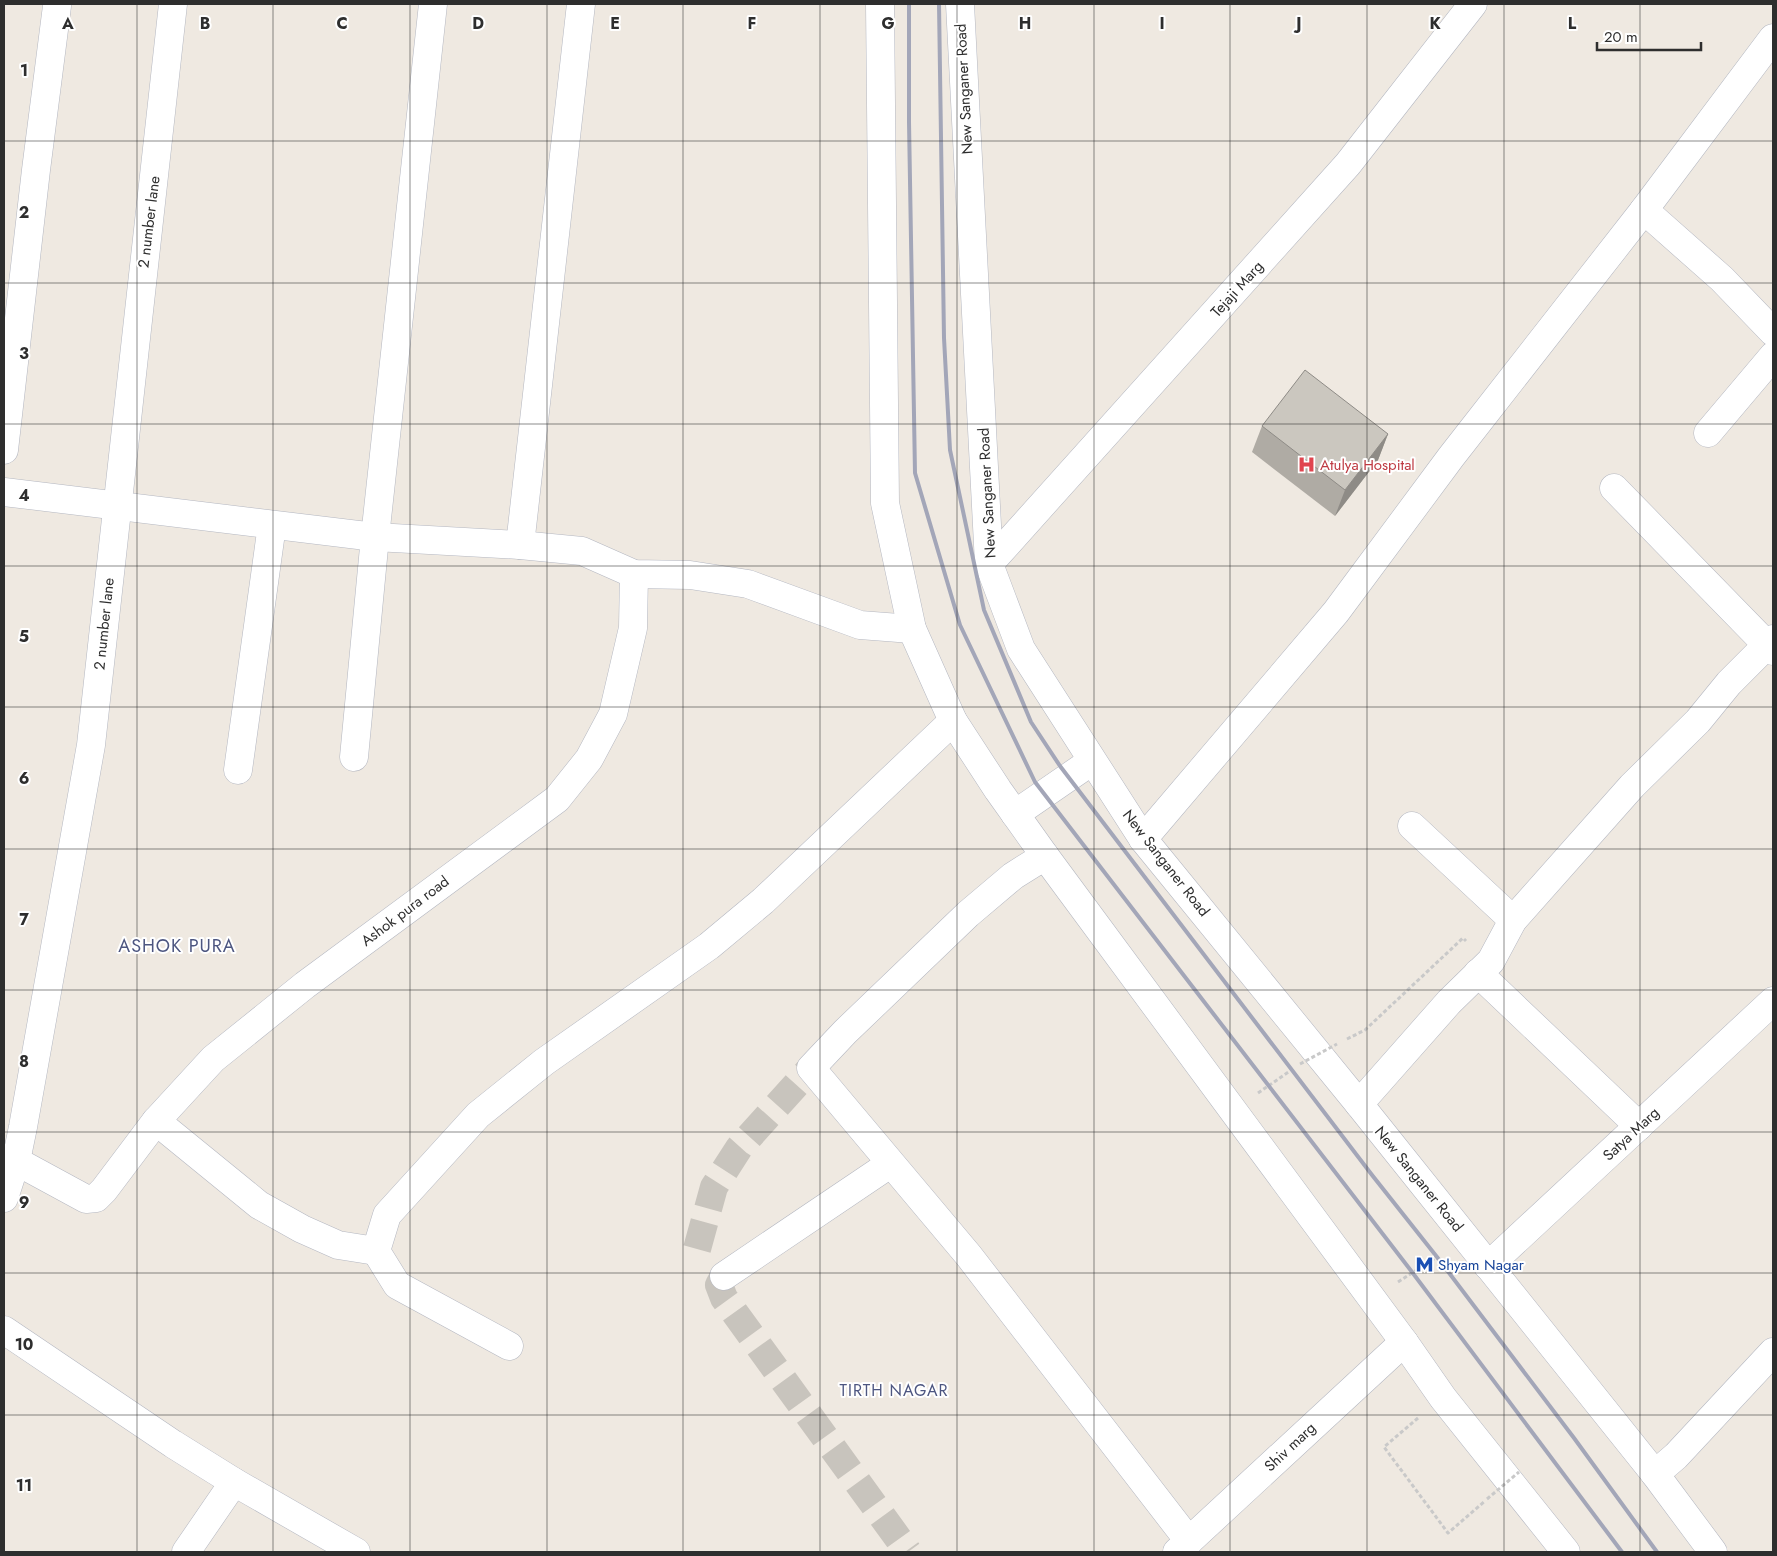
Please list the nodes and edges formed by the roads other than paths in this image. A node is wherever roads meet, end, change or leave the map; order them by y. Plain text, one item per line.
1 (173, 4) edge
2 (433, 4) edge
3 (581, 4) edge
4 (880, 4) edge
5 (960, 4) edge
6 (1473, 4) edge
7 (57, 6) dead end
8 (1773, 38) edge
9 (1644, 210) junction
10 (1773, 332) edge
11 (1773, 356) edge
12 (1708, 433) dead end
13 (4, 450) edge
14 (1614, 488) dead end
15 (4, 492) edge
16 (117, 506) junction
17 (272, 525) junction
18 (375, 537) junction
19 (520, 545) junction
20 (990, 564) junction
21 (634, 574) junction
22 (912, 629) junction
23 (1771, 645) edge
24 (953, 721) junction
25 (354, 757) dead end
26 (1092, 761) junction
27 (238, 770) dead end
28 (1015, 814) junction
29 (1412, 826) dead end
30 (1143, 839) junction
31 (1045, 856) junction
32 (1513, 920) junction
33 (1485, 967) junction
34 (1773, 1000) edge
35 (1359, 1104) junction
36 (156, 1121) junction
37 (1639, 1126) junction
38 (10, 1159) edge
39 (890, 1164) junction
40 (4, 1198) edge
41 (376, 1252) junction
42 (1488, 1266) junction
43 (724, 1276) dead end
44 (4, 1330) edge
45 (1404, 1342) junction
46 (509, 1346) dead end
47 (1773, 1352) edge
48 (1655, 1474) junction
49 (234, 1482) junction
50 (1183, 1546) edge
51 (186, 1552) edge
52 (356, 1552) edge
53 (1566, 1552) edge
54 (1713, 1552) edge

1 - 16 street, 2 number lane
2 - 18 street
3 - 19 street
4 - 22 street
5 - 20 street, New Sanganer Road
6 - 20 street, Tejaji Marg
7 - 13 street
8 - 9 street
9 - 10 street
9 - 30 street
11 - 12 street
14 - 23 street
15 - 16 street
16 - 17 street
16 - 38 street, 2 number lane
17 - 18 street
17 - 27 street
18 - 19 street
18 - 25 street
19 - 21 street
20 - 26 street, New Sanganer Road
21 - 22 street
21 - 36 street, Ashok pura road
22 - 24 street
23 - 32 street
24 - 28 street
24 - 41 street
26 - 28 street
26 - 30 street, New Sanganer Road
28 - 31 street
29 - 32 street
30 - 35 street, New Sanganer Road
31 - 39 street
31 - 45 street
32 - 33 street
33 - 35 street
33 - 37 street
34 - 37 street, Satya Marg
35 - 42 street, New Sanganer Road
36 - 38 street, Ashok pura road
36 - 41 street
37 - 42 street, Satya Marg
38 - 40 street, 2 number lane
39 - 43 street
39 - 50 street
41 - 46 street
42 - 48 street, New Sanganer Road
44 - 49 street
45 - 50 street, Shiv marg
45 - 53 street
47 - 48 street
48 - 54 street, New Sanganer Road
49 - 51 street
49 - 52 street

